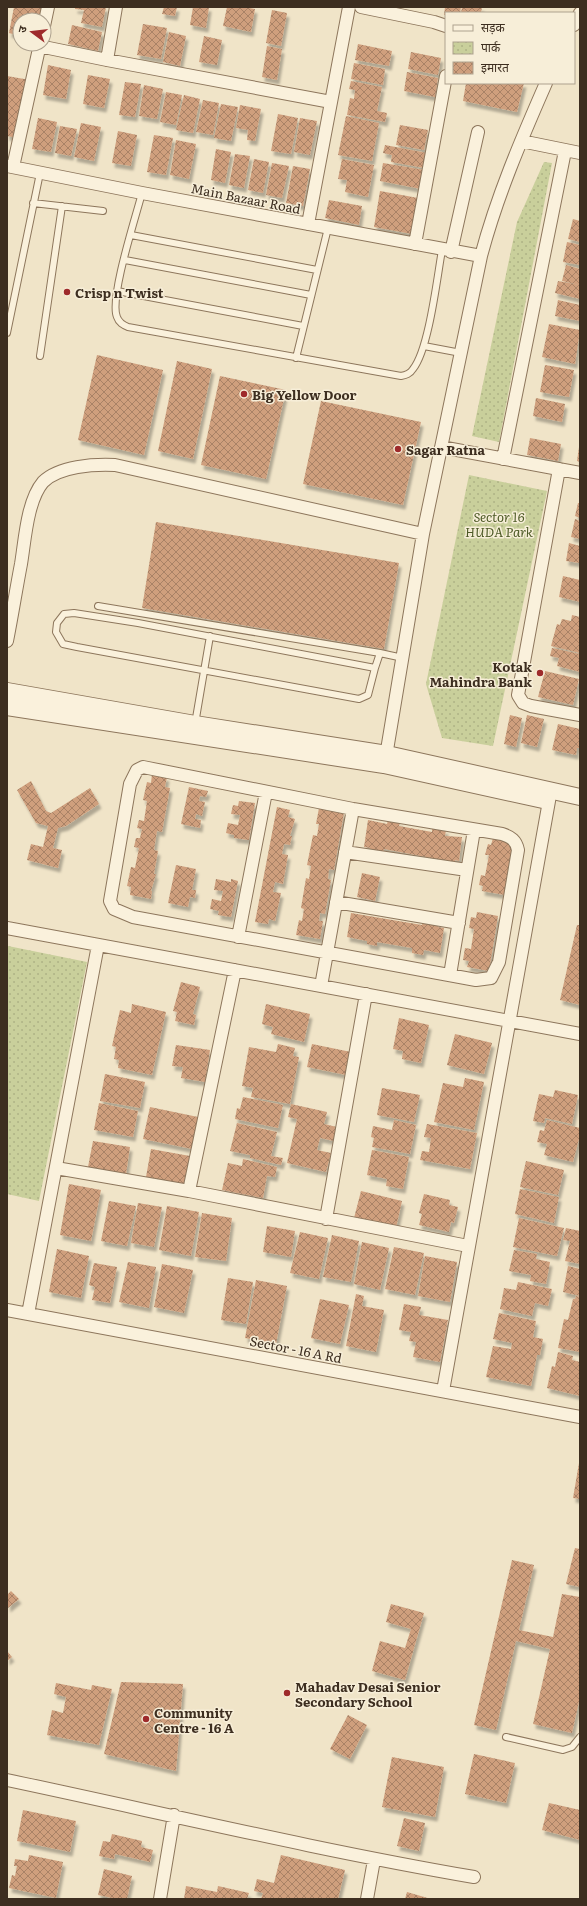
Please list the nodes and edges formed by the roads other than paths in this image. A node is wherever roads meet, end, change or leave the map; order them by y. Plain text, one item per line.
1 (116, 7) edge
2 (349, 7) edge
3 (361, 7) edge
4 (580, 13) edge
5 (575, 23) edge
6 (445, 26) edge
7 (52, 48) edge
8 (37, 52) edge
9 (107, 60) junction
10 (445, 81) edge
11 (546, 84) edge
12 (331, 102) junction
13 (478, 132) dead end
14 (521, 141) junction
15 (565, 150) junction
16 (580, 153) edge
17 (10, 167) edge
18 (40, 173) junction
19 (142, 193) junction
20 (33, 203) junction
21 (62, 206) junction
22 (103, 210) dead end
23 (308, 224) junction
24 (328, 228) junction
25 (131, 235) junction
26 (415, 244) junction
27 (447, 251) junction
28 (481, 256) junction
29 (125, 260) junction
30 (317, 270) junction
31 (118, 291) junction
32 (311, 295) junction
33 (303, 326) junction
34 (7, 333) edge
35 (424, 346) junction
36 (462, 353) junction
37 (40, 356) dead end
38 (296, 358) junction
39 (441, 447) junction
40 (503, 458) junction
41 (559, 469) junction
42 (580, 473) edge
43 (423, 534) junction
44 (98, 606) dead end
45 (210, 636) junction
46 (7, 642) edge
47 (380, 653) junction
48 (403, 658) junction
49 (375, 668) junction
50 (204, 671) junction
51 (7, 691) edge
52 (7, 707) edge
53 (580, 715) edge
54 (194, 730) junction
55 (386, 759) junction
56 (266, 792) junction
57 (550, 796) junction
58 (580, 797) edge
59 (580, 808) edge
60 (353, 809) junction
61 (474, 830) junction
62 (346, 852) junction
63 (467, 870) junction
64 (336, 902) junction
65 (459, 923) junction
66 (7, 928) edge
67 (238, 937) junction
68 (98, 945) junction
69 (327, 954) junction
70 (235, 970) junction
71 (450, 975) junction
72 (321, 986) junction
73 (366, 994) junction
74 (510, 1021) junction
75 (580, 1034) edge
76 (56, 1168) junction
77 (189, 1192) junction
78 (326, 1219) junction
79 (468, 1246) junction
80 (7, 1310) edge
81 (28, 1314) junction
82 (443, 1391) junction
83 (580, 1416) edge
84 (506, 1737) dead end
85 (580, 1737) edge
86 (7, 1780) edge
87 (174, 1815) junction
88 (374, 1860) junction
89 (474, 1877) dead end
90 (160, 1899) edge
91 (367, 1899) edge

1 - 9 street
2 - 12 street
3 - 6 street
4 - 5 street
7 - 9 street
8 - 17 street
9 - 12 street
10 - 26 street
11 - 14 street
12 - 23 street
13 - 27 street
14 - 15 street
14 - 28 street
15 - 16 street
15 - 40 street
17 - 18 street, Main Bazaar Road
18 - 19 street, Main Bazaar Road
18 - 20 lane
19 - 23 street, Main Bazaar Road
19 - 25 lane
20 - 21 lane
20 - 34 lane
21 - 22 lane
21 - 37 lane
23 - 24 street, Main Bazaar Road
24 - 26 street, Main Bazaar Road
24 - 30 lane
25 - 29 lane
25 - 30 lane
26 - 27 street, Main Bazaar Road
27 - 28 street, Main Bazaar Road
27 - 35 lane
28 - 36 street
29 - 31 lane
29 - 32 lane
30 - 32 lane
31 - 33 lane
31 - 38 lane
32 - 33 lane
33 - 38 lane
35 - 36 lane
35 - 38 lane
36 - 39 street
39 - 40 street
39 - 43 street
40 - 41 street
41 - 42 street
41 - 53 street
43 - 46 street
43 - 48 street
44 - 47 lane
45 - 49 lane
45 - 50 lane
45 - 50 lane
47 - 48 lane
47 - 49 lane
48 - 55 street
49 - 50 lane
50 - 54 lane
51 - 54 street
52 - 54 street
54 - 55 street
55 - 57 street
56 - 60 street
56 - 67 street
56 - 67 street
57 - 58 street
57 - 59 street
57 - 74 street
60 - 61 street
60 - 62 street
61 - 63 street
61 - 71 street
62 - 63 street
62 - 64 street
63 - 65 street
64 - 65 street
64 - 69 street
65 - 71 street
66 - 68 street
67 - 69 street
68 - 70 street
68 - 76 street
69 - 71 street
69 - 72 street
70 - 72 street
70 - 77 street
72 - 73 street
73 - 74 street
73 - 78 street
74 - 75 street
74 - 79 street
76 - 77 street
76 - 81 street
77 - 78 street
78 - 79 street
79 - 82 street
80 - 81 street, Sector - 16 A Rd
81 - 82 street, Sector - 16 A Rd
82 - 83 street, Sector - 16 A Rd
84 - 85 lane
86 - 87 street
87 - 88 street
87 - 90 street
88 - 89 street
88 - 91 street

